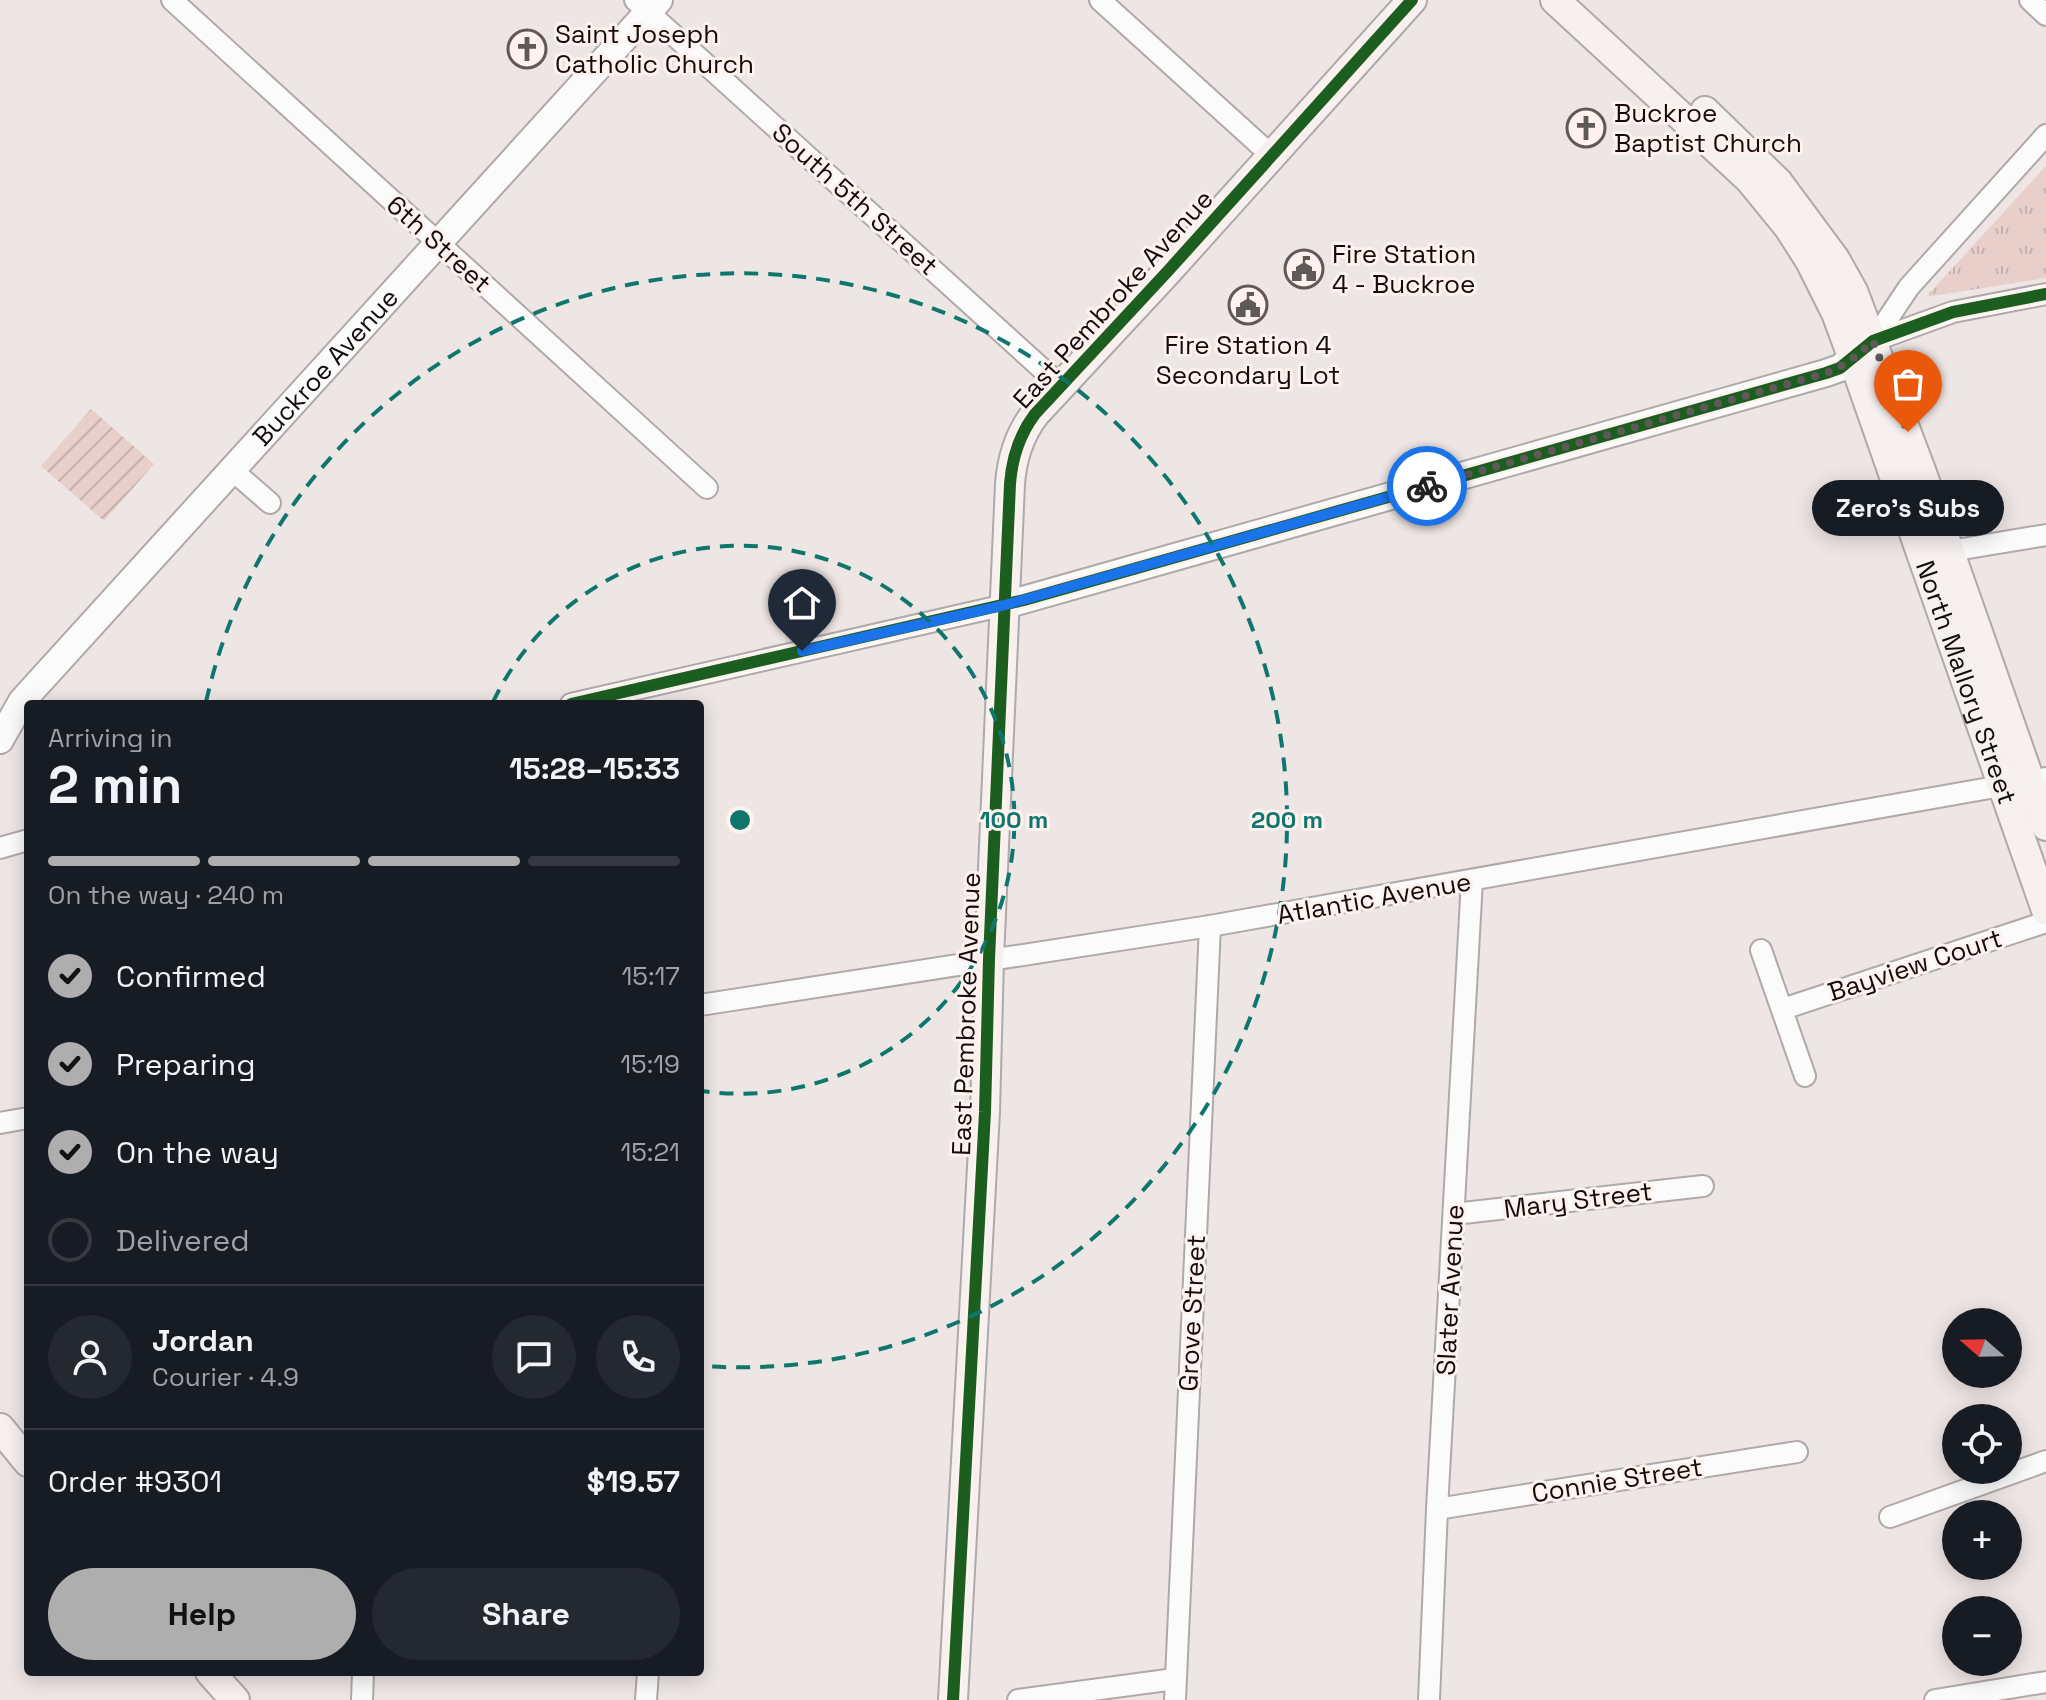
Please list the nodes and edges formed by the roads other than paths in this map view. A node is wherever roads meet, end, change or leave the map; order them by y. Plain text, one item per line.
1 (172, 0) edge
2 (1100, 0) edge
3 (1412, 0) edge
4 (1555, 0) edge
5 (1583, 0) edge
6 (2030, 0) edge
7 (648, 4) edge
8 (2046, 15) edge
9 (2046, 135) edge
10 (1271, 155) junction
11 (438, 243) junction
12 (2046, 294) edge
13 (1863, 350) junction
14 (1061, 386) junction
15 (232, 470) junction
16 (707, 488) dead end
17 (270, 503) dead end
18 (2046, 535) edge
19 (1950, 551) junction
20 (1005, 605) junction
21 (589, 700) edge
22 (0, 740) edge
23 (2027, 782) edge
24 (2046, 826) edge
25 (24, 841) edge
26 (0, 848) edge
27 (1472, 880) junction
28 (2046, 910) edge
29 (2046, 922) edge
30 (1210, 926) junction
31 (1761, 950) dead end
32 (989, 959) junction
33 (704, 1004) edge
34 (1783, 1009) junction
35 (1805, 1076) dead end
36 (24, 1119) edge
37 (0, 1123) edge
38 (1703, 1186) dead end
39 (1454, 1214) junction
40 (0, 1428) edge
41 (1797, 1452) dead end
42 (24, 1457) edge
43 (2046, 1461) edge
44 (1437, 1509) junction
45 (1890, 1517) dead end
46 (214, 1676) edge
47 (363, 1676) edge
48 (648, 1676) edge
49 (2046, 1682) edge
50 (1175, 1690) edge
51 (1985, 1696) edge
52 (235, 1700) edge
53 (362, 1700) edge
54 (646, 1700) edge
55 (953, 1700) edge
56 (1018, 1700) edge
57 (1429, 1700) edge
58 (1935, 1700) edge

1 - 11 street, 6th Street
2 - 10 street
3 - 10 main road, East Pembroke Avenue
4 - 13 main road, North Mallory Street
5 - 13 main road, North Mallory Street
6 - 8 street
7 - 11 street, Buckroe Avenue
7 - 14 street, South 5th Street
9 - 13 street
10 - 14 main road, East Pembroke Avenue
11 - 15 street, Buckroe Avenue
11 - 16 street, 6th Street
12 - 13 street
13 - 19 main road, North Mallory Street
13 - 20 street
13 - 23 main road, North Mallory Street
14 - 20 main road, East Pembroke Avenue
15 - 17 street
15 - 22 street, Buckroe Avenue
18 - 19 street
19 - 23 main road, North Mallory Street
20 - 21 street
20 - 32 main road, East Pembroke Avenue
23 - 24 main road, North Mallory Street
23 - 27 street, Atlantic Avenue
23 - 28 main road, North Mallory Street
25 - 26 street
27 - 30 street, Atlantic Avenue
27 - 39 street, Slater Avenue
29 - 34 street, Bayview Court
30 - 32 street, Atlantic Avenue
30 - 50 street, Grove Street
31 - 34 street
32 - 33 street, Atlantic Avenue
32 - 55 main road, East Pembroke Avenue
34 - 35 street
36 - 37 street
38 - 39 street, Mary Street
39 - 44 street, Slater Avenue
40 - 42 main road
41 - 44 street, Connie Street
43 - 45 street
44 - 57 street, Slater Avenue
46 - 52 main road
47 - 53 street
48 - 54 street
49 - 51 street
50 - 56 street
51 - 58 street

